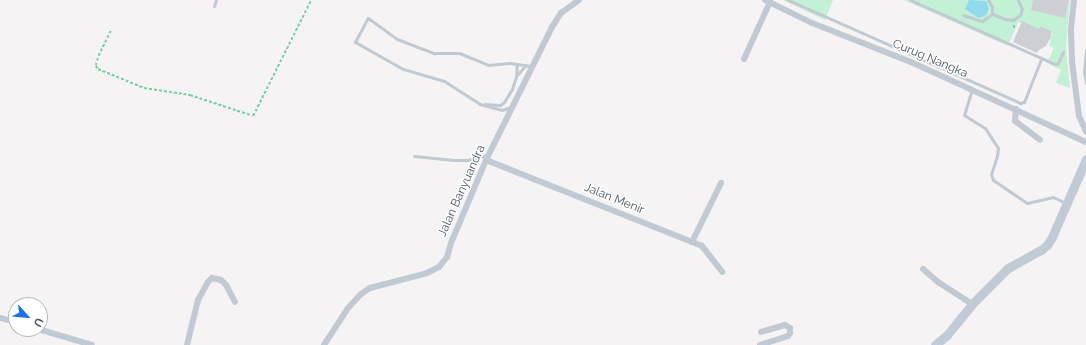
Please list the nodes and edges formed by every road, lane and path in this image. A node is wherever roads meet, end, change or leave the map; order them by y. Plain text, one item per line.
1 (216, 0) edge
2 (311, 0) edge
3 (579, 0) edge
4 (788, 0) edge
5 (910, 0) edge
6 (988, 0) edge
7 (1018, 0) edge
8 (1074, 0) edge
9 (767, 1) edge
10 (214, 6) dead end
11 (992, 14) junction
12 (963, 15) dead end
13 (111, 31) dead end
14 (1086, 50) edge
15 (1063, 52) dead end
16 (744, 59) dead end
17 (1042, 59) junction
18 (1085, 61) edge
19 (517, 64) junction
20 (529, 66) junction
21 (516, 77) junction
22 (1086, 83) edge
23 (972, 89) junction
24 (480, 104) junction
25 (513, 107) junction
26 (1016, 109) junction
27 (1086, 132) edge
28 (1040, 140) dead end
29 (1086, 142) edge
30 (414, 156) dead end
31 (488, 157) junction
32 (1086, 159) edge
33 (721, 184) dead end
34 (1067, 204) junction
35 (692, 242) junction
36 (923, 269) dead end
37 (722, 272) dead end
38 (235, 302) dead end
39 (972, 304) junction
40 (48, 332) edge
41 (761, 332) dead end
42 (92, 345) edge
43 (187, 345) edge
44 (324, 345) edge
45 (760, 345) edge
46 (934, 345) edge

1 - 10 lane
2 - 13 path
3 - 20 street, Jalan Banyuandra
4 - 17 lane
5 - 17 lane
6 - 11 lane
7 - 11 lane
8 - 27 street
9 - 16 street
9 - 23 street, Curug Nangka
11 - 12 lane
14 - 18 lane
15 - 17 lane
18 - 22 lane
19 - 20 lane
19 - 21 lane
19 - 24 lane
20 - 21 lane
20 - 25 street, Jalan Banyuandra
21 - 24 lane
23 - 26 street, Curug Nangka
23 - 34 lane
24 - 25 lane
25 - 31 street, Jalan Banyuandra
26 - 28 street
26 - 29 street, Curug Nangka
30 - 31 lane
31 - 35 street, Jalan Menir
31 - 44 street, Jalan Banyuandra
32 - 34 main road
33 - 35 street
34 - 39 main road
35 - 37 street, Jalan Menir
36 - 39 street
38 - 43 street
39 - 46 main road
40 - 42 street
41 - 45 street

